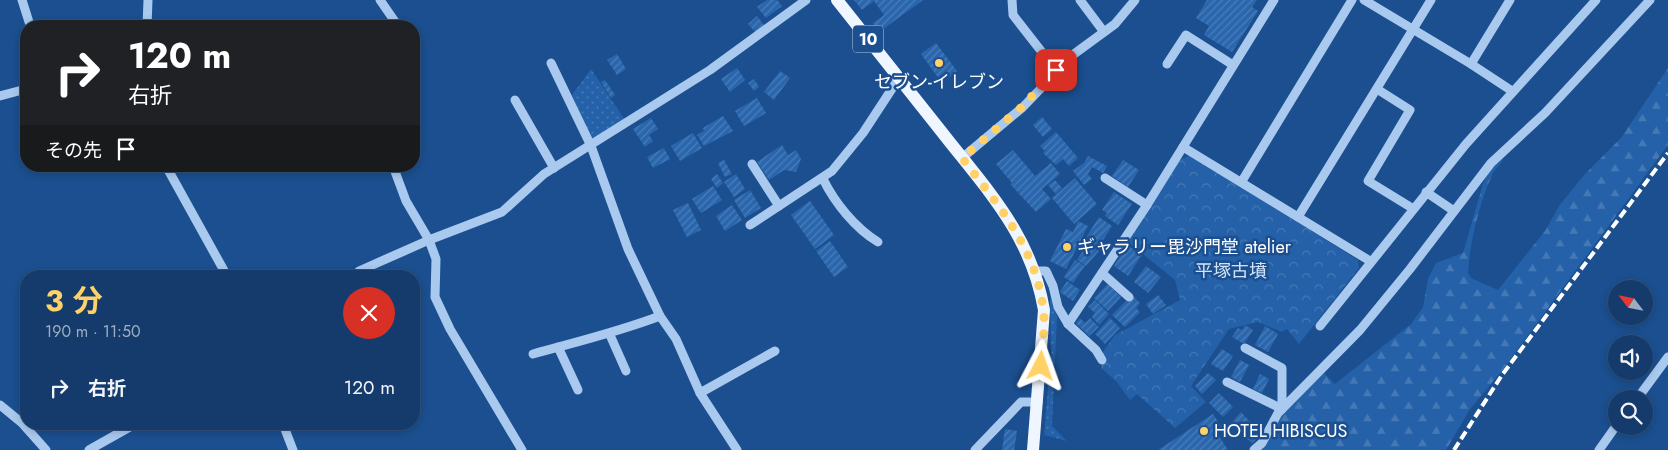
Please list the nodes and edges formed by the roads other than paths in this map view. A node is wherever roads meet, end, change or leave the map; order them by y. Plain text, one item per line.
1 (22, 0) edge
2 (148, 0) edge
3 (380, 0) edge
4 (806, 0) edge
5 (837, 0) edge
6 (1012, 0) edge
7 (1080, 0) edge
8 (1135, 0) edge
9 (1274, 0) edge
10 (1352, 0) edge
11 (1364, 0) edge
12 (1432, 0) edge
13 (1510, 0) edge
14 (1596, 0) edge
15 (1649, 0) edge
16 (28, 20) edge
17 (147, 20) edge
18 (394, 20) edge
19 (1414, 29) junction
20 (1104, 32) junction
21 (551, 63) dead end
22 (1167, 64) dead end
23 (1470, 64) junction
24 (1233, 65) junction
25 (1056, 70) junction
26 (899, 78) junction
27 (1377, 89) junction
28 (20, 90) edge
29 (1512, 92) junction
30 (0, 96) edge
31 (515, 100) dead end
32 (591, 146) junction
33 (1183, 147) junction
34 (962, 158) junction
35 (752, 164) dead end
36 (554, 168) junction
37 (169, 172) edge
38 (395, 172) edge
39 (1105, 178) dead end
40 (823, 179) junction
41 (1242, 181) junction
42 (1426, 192) junction
43 (1147, 205) junction
44 (779, 206) junction
45 (1412, 208) junction
46 (1454, 212) junction
47 (1298, 217) junction
48 (750, 225) dead end
49 (429, 240) junction
50 (878, 242) dead end
51 (1370, 261) junction
52 (224, 270) edge
53 (361, 270) edge
54 (1035, 271) junction
55 (1102, 273) junction
56 (1129, 297) dead end
57 (660, 316) junction
58 (1068, 324) junction
59 (1320, 326) dead end
60 (610, 335) junction
61 (558, 347) junction
62 (1245, 348) dead end
63 (775, 350) dead end
64 (533, 354) dead end
65 (1668, 357) edge
66 (1102, 360) dead end
67 (626, 371) dead end
68 (1227, 382) dead end
69 (578, 390) dead end
70 (1644, 390) edge
71 (700, 393) junction
72 (1038, 402) junction
73 (0, 405) edge
74 (1282, 409) junction
75 (20, 421) edge
76 (28, 430) edge
77 (124, 430) edge
78 (285, 430) edge
79 (1610, 435) edge
80 (46, 450) edge
81 (89, 450) edge
82 (293, 450) edge
83 (522, 450) edge
84 (737, 450) edge
85 (975, 450) edge
86 (1033, 450) edge
87 (1254, 450) edge
88 (1599, 450) edge

1 - 16 street
2 - 17 street
3 - 18 street
4 - 32 street
5 - 26 main road, 10
6 - 25 street
7 - 20 street
8 - 20 street
9 - 24 street
10 - 41 street
11 - 19 street
12 - 19 street
13 - 23 street
14 - 29 street
15 - 46 street
19 - 23 street
19 - 27 street
20 - 25 street
21 - 32 street
22 - 24 street
23 - 29 street
24 - 33 street
25 - 34 street
26 - 34 main road, 10
26 - 40 street
27 - 45 street
27 - 47 street
28 - 30 street
29 - 42 street
31 - 36 street
32 - 36 street
32 - 57 street
33 - 41 street
33 - 43 street
34 - 54 main road, 10
35 - 44 street
36 - 49 street
37 - 52 street
38 - 49 street
39 - 43 street
40 - 44 street
40 - 50 street
41 - 47 street
42 - 45 street
42 - 46 street
43 - 55 street
44 - 48 street
45 - 51 street
46 - 74 street
47 - 51 street
49 - 53 street
49 - 83 street
51 - 59 street
54 - 58 street
54 - 72 main road, 10
55 - 56 street
55 - 58 street
57 - 60 street
57 - 71 street
58 - 66 street
60 - 61 street
60 - 67 street
61 - 64 street
61 - 69 street
62 - 74 street
63 - 71 street
65 - 70 street
68 - 74 street
71 - 84 street
72 - 85 street
72 - 86 main road, 10
73 - 75 street
74 - 87 street
76 - 80 street
77 - 81 street
78 - 82 street
79 - 88 street

